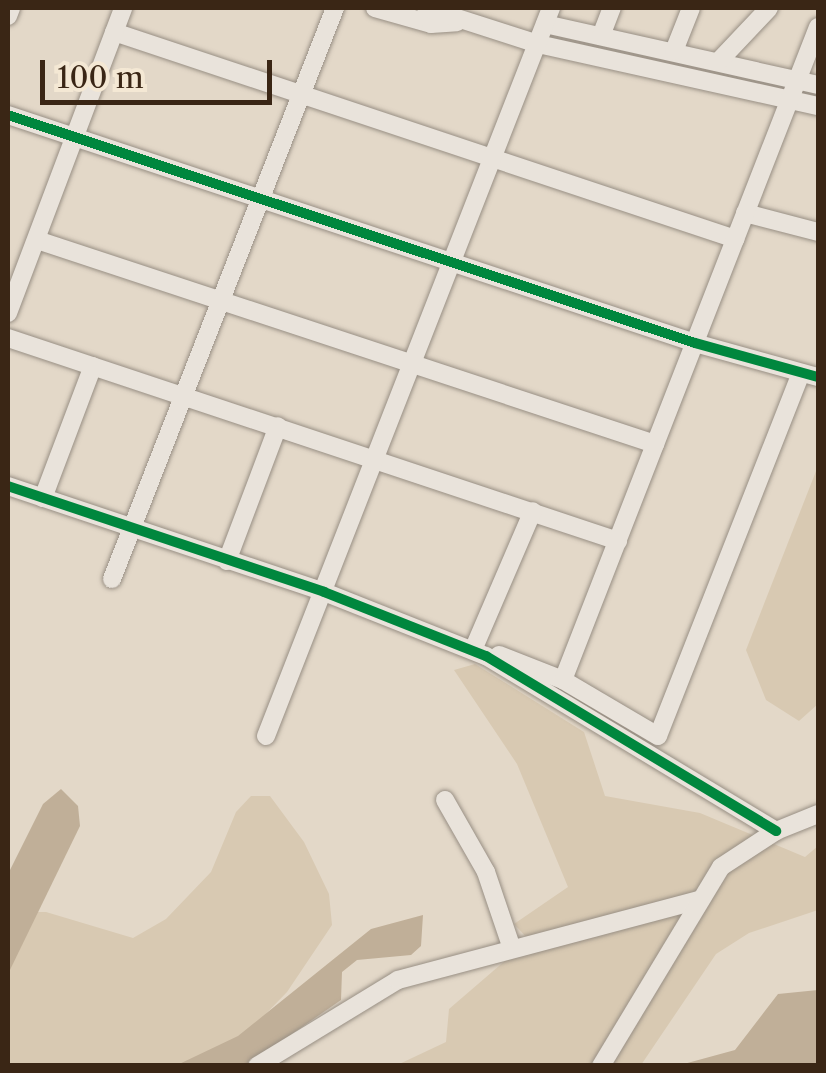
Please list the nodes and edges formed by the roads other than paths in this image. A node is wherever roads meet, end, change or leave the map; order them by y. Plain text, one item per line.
1 (10, 8) edge
2 (123, 8) edge
3 (335, 8) edge
4 (375, 8) edge
5 (426, 8) edge
6 (612, 8) edge
7 (691, 8) edge
8 (769, 8) edge
9 (8, 16) edge
10 (548, 16) edge
11 (467, 21) junction
12 (818, 27) edge
13 (114, 32) junction
14 (601, 36) junction
15 (538, 44) junction
16 (674, 51) junction
17 (718, 62) junction
18 (798, 81) junction
19 (818, 85) edge
20 (301, 92) junction
21 (791, 100) junction
22 (818, 106) edge
23 (8, 115) edge
24 (74, 137) junction
25 (491, 158) junction
26 (258, 197) junction
27 (746, 213) junction
28 (818, 232) edge
29 (735, 239) junction
30 (37, 240) junction
31 (450, 261) junction
32 (220, 302) junction
33 (8, 313) edge
34 (8, 338) edge
35 (696, 342) junction
36 (411, 362) junction
37 (92, 366) junction
38 (810, 375) edge
39 (183, 396) junction
40 (278, 426) junction
41 (655, 444) junction
42 (376, 458) junction
43 (8, 486) edge
44 (44, 498) junction
45 (533, 511) junction
46 (131, 528) junction
47 (618, 541) junction
48 (227, 560) junction
49 (112, 579) dead end
50 (324, 592) junction
51 (480, 653) junction
52 (563, 680) junction
53 (266, 736) dead end
54 (445, 800) dead end
55 (818, 814) edge
56 (776, 830) junction
57 (699, 900) junction
58 (512, 949) junction
59 (257, 1066) edge
60 (601, 1066) edge

1 - 9 street
2 - 13 street
3 - 20 street
4 - 11 street
5 - 11 street
6 - 14 street
7 - 16 street
8 - 17 street
10 - 14 street
10 - 15 street
11 - 15 street
12 - 18 street
13 - 20 street
13 - 24 street
14 - 16 street
15 - 21 street
15 - 25 street
16 - 17 street
17 - 18 street
18 - 19 street
18 - 21 street
20 - 25 street
20 - 26 street
21 - 22 street
21 - 27 street
23 - 24 street
24 - 26 street
24 - 30 street
25 - 29 street
25 - 31 street
26 - 31 street
26 - 32 street
27 - 28 street
27 - 29 street
29 - 35 street
30 - 32 street
30 - 33 street
31 - 35 street
31 - 36 street
32 - 36 street
32 - 39 street
34 - 37 street
35 - 38 street
35 - 41 street
36 - 41 street
36 - 42 street
37 - 39 street
37 - 44 street
38 - 52 street
39 - 40 street
39 - 46 street
40 - 42 street
40 - 48 street
41 - 47 street
42 - 45 street
42 - 50 street
43 - 44 street
44 - 46 street
45 - 47 street
45 - 51 street
46 - 48 street
46 - 49 street
47 - 52 street
48 - 50 street
50 - 51 street
50 - 53 street
51 - 52 street
51 - 56 street
54 - 58 street
55 - 56 street
56 - 57 street
57 - 58 street
57 - 60 street
58 - 59 street

